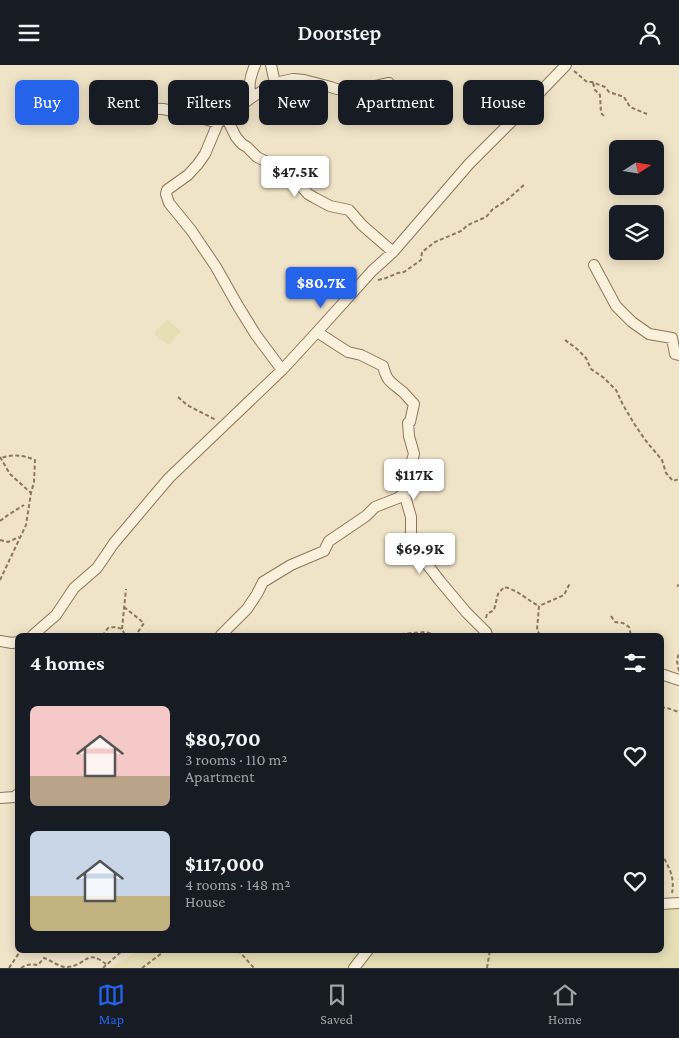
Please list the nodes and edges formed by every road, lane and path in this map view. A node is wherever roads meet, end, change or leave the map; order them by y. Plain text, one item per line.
1 (255, 65) edge
2 (271, 65) edge
3 (566, 66) edge
4 (274, 80) edge
5 (288, 80) edge
6 (304, 80) edge
7 (593, 83) junction
8 (259, 93) edge
9 (251, 98) joint
10 (647, 114) dead end
11 (604, 117) dead end
12 (220, 125) edge
13 (226, 125) edge
14 (525, 184) dead end
15 (394, 252) junction
16 (594, 265) dead end
17 (360, 285) junction
18 (317, 332) junction
19 (565, 340) dead end
20 (679, 355) edge
21 (282, 370) junction
22 (178, 397) dead end
23 (224, 425) junction
24 (0, 458) edge
25 (679, 479) edge
26 (31, 493) junction
27 (404, 493) junction
28 (24, 505) dead end
29 (0, 521) edge
30 (20, 536) junction
31 (0, 540) edge
32 (0, 579) edge
33 (570, 583) dead end
34 (126, 589) dead end
35 (539, 606) junction
36 (124, 607) junction
37 (611, 616) dead end
38 (480, 626) junction
39 (122, 629) junction
40 (35, 633) edge
41 (104, 633) edge
42 (124, 633) edge
43 (137, 633) edge
44 (223, 633) edge
45 (413, 633) edge
46 (429, 633) edge
47 (486, 633) edge
48 (539, 633) edge
49 (630, 633) edge
50 (0, 641) edge
51 (15, 642) edge
52 (679, 652) edge
53 (679, 673) edge
54 (664, 675) edge
55 (679, 680) edge
56 (664, 708) edge
57 (679, 712) edge
58 (15, 796) edge
59 (0, 798) edge
60 (664, 858) edge
61 (670, 904) edge
62 (19, 953) edge
63 (120, 953) edge
64 (162, 953) edge
65 (241, 953) edge
66 (366, 953) edge
67 (490, 953) edge
68 (107, 965) junction
69 (37, 967) edge
70 (9, 968) edge
71 (21, 968) edge
72 (104, 968) edge
73 (142, 968) edge
74 (254, 968) edge
75 (354, 968) edge
76 (487, 968) edge

1 - 9 street
2 - 4 street
3 - 7 path
3 - 15 street
5 - 6 street
7 - 10 path
7 - 11 path
8 - 9 street
12 - 21 street
13 - 15 street
14 - 17 path
15 - 17 street
16 - 20 street
17 - 18 street
18 - 21 street
18 - 27 street
19 - 25 path
21 - 23 street
22 - 23 path
23 - 40 street
24 - 26 path
24 - 26 path
26 - 30 path
27 - 38 street
27 - 44 street
28 - 29 path
30 - 31 path
30 - 32 path
33 - 35 path
34 - 36 path
35 - 38 path
35 - 48 path
36 - 39 path
36 - 43 path
37 - 49 path
38 - 47 street
39 - 41 path
39 - 42 path
45 - 46 path
50 - 51 street
52 - 53 path
54 - 55 street
56 - 57 path
58 - 59 street
60 - 61 path
62 - 70 path
63 - 68 path
64 - 73 path
65 - 74 path
66 - 75 street
67 - 76 path
68 - 69 path
68 - 72 path
69 - 71 path

